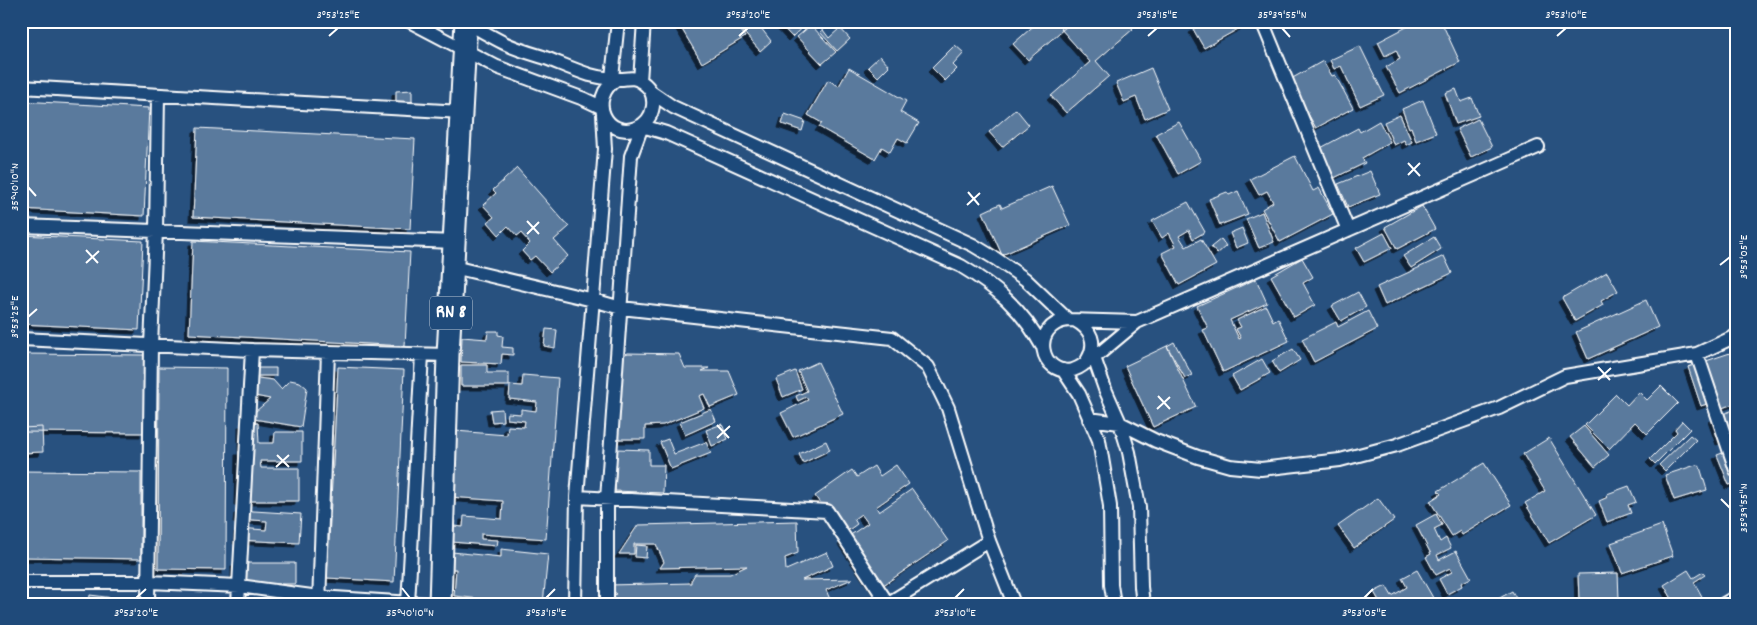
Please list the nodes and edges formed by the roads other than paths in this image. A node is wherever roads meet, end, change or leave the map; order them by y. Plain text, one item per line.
1 (409, 21) edge
2 (618, 21) edge
3 (644, 21) edge
4 (1262, 21) edge
5 (466, 22) edge
6 (465, 50) junction
7 (613, 80) junction
8 (640, 81) junction
9 (21, 87) edge
10 (651, 92) junction
11 (158, 95) junction
12 (602, 111) junction
13 (462, 112) junction
14 (642, 126) junction
15 (1538, 147) dead end
16 (21, 226) edge
17 (1348, 230) junction
18 (156, 231) junction
19 (455, 242) junction
20 (453, 267) junction
21 (593, 300) junction
22 (621, 308) junction
23 (1072, 320) junction
24 (1138, 322) junction
25 (1736, 336) edge
26 (21, 339) edge
27 (151, 345) junction
28 (1042, 346) junction
29 (252, 350) junction
30 (328, 352) junction
31 (1697, 354) junction
32 (422, 355) junction
33 (448, 355) junction
34 (1091, 358) junction
35 (1062, 370) junction
36 (1089, 419) junction
37 (1120, 423) junction
38 (1736, 470) edge
39 (577, 497) junction
40 (607, 499) junction
41 (989, 541) junction
42 (21, 582) edge
43 (149, 582) junction
44 (239, 586) junction
45 (1736, 598) edge
46 (319, 600) edge
47 (148, 604) edge
48 (238, 604) edge
49 (408, 604) edge
50 (428, 604) edge
51 (440, 604) edge
52 (575, 604) edge
53 (607, 604) edge
54 (888, 604) edge
55 (1014, 604) edge
56 (1114, 604) edge
57 (1143, 604) edge
58 (1724, 604) edge

1 - 6 street
2 - 7 street
3 - 8 street
4 - 17 street
5 - 6 main road, RN 8
5 - 7 street
6 - 12 street
6 - 13 main road, RN 8
7 - 8 street
7 - 12 street
8 - 10 street
9 - 11 street
10 - 14 street
10 - 23 street
11 - 13 street
11 - 18 street
12 - 14 street
12 - 21 street
13 - 19 main road, RN 8
14 - 22 street
14 - 28 street
15 - 17 street
16 - 18 street
17 - 24 street
18 - 19 street
18 - 27 street
19 - 20 main road, RN 8
20 - 21 street
20 - 33 main road, RN 8
21 - 22 street
21 - 39 street
22 - 40 street
22 - 41 street
23 - 24 street
23 - 28 street
23 - 34 street
24 - 34 street
25 - 31 street
26 - 27 street
27 - 29 street
27 - 43 street
28 - 35 street
29 - 30 street
29 - 44 street
30 - 32 street
30 - 46 street
31 - 37 street
31 - 38 street
32 - 33 street
32 - 49 street
33 - 51 main road, RN 8
34 - 35 street
34 - 37 street
35 - 36 street
36 - 37 street
36 - 56 street
37 - 57 street
39 - 40 street
39 - 52 street
40 - 53 street
40 - 54 street
41 - 54 street
41 - 55 street
42 - 43 street
43 - 44 street
43 - 47 street
44 - 46 street
44 - 48 street
45 - 58 street
46 - 49 street
49 - 50 street

